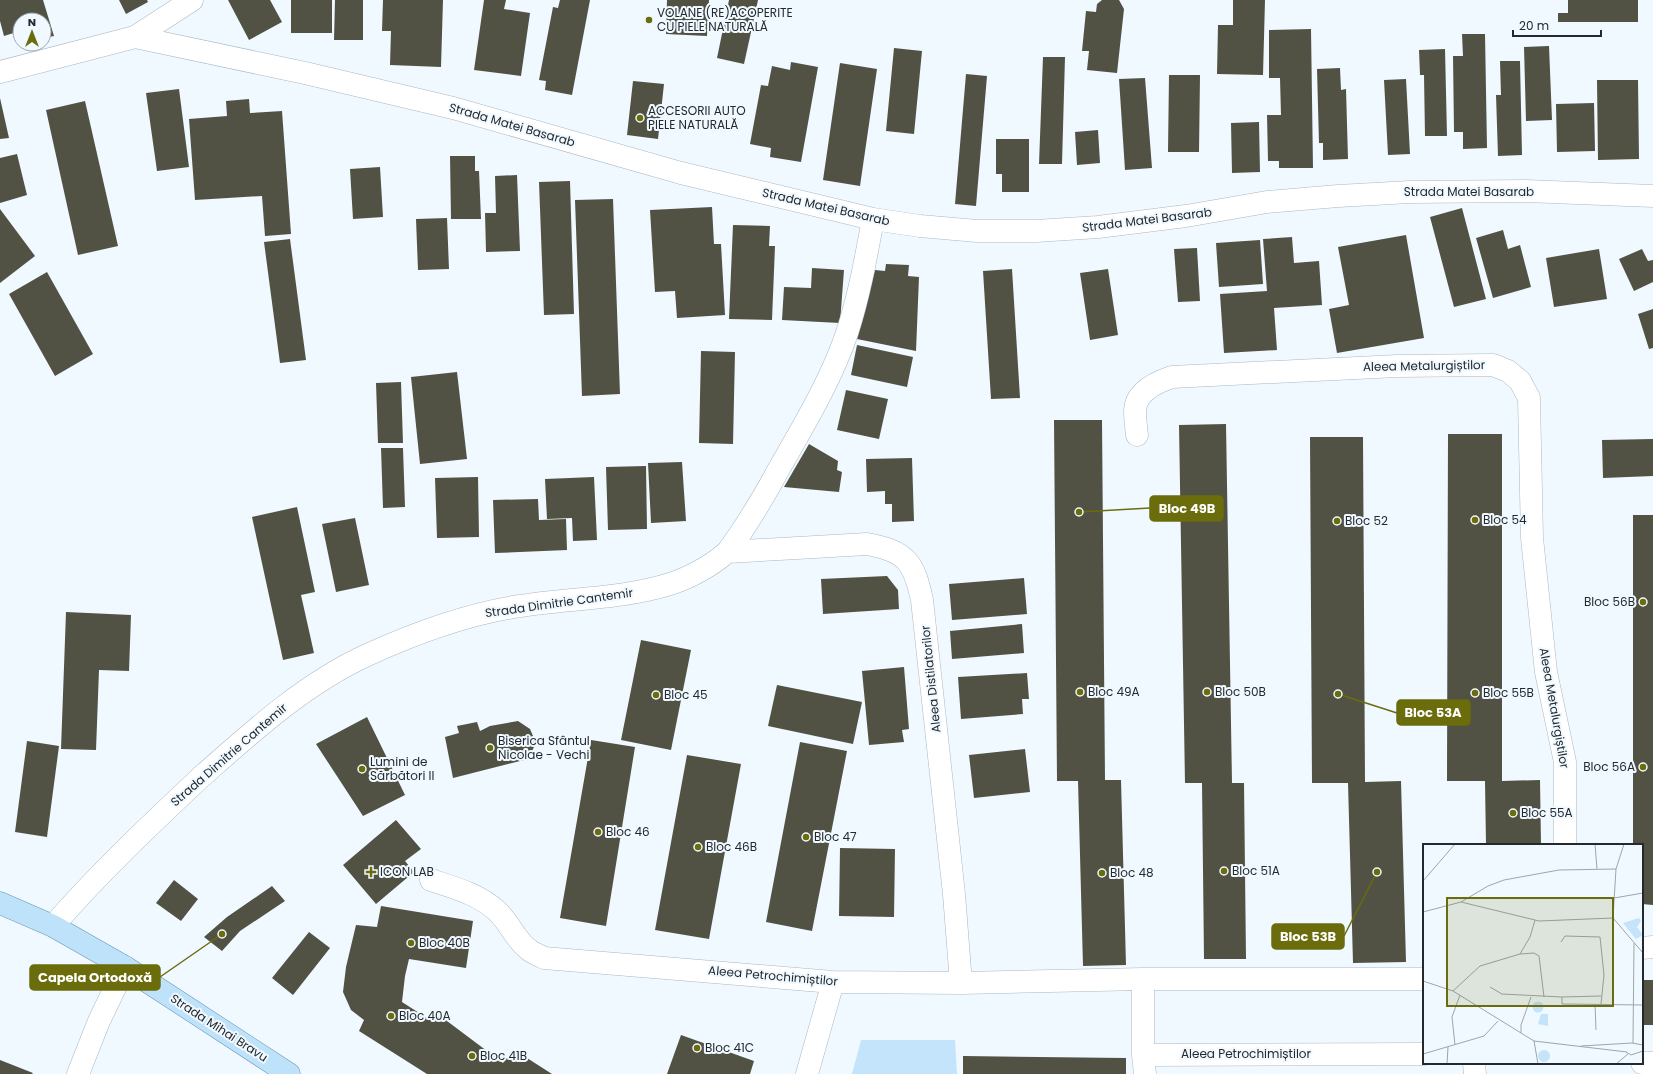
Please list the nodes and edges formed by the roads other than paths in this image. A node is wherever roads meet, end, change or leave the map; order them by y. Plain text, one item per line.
1 (192, 0) edge
2 (135, 37) junction
3 (0, 72) edge
4 (1653, 196) edge
5 (873, 220) junction
6 (1137, 435) dead end
7 (727, 552) junction
8 (1565, 844) edge
9 (431, 880) dead end
10 (0, 904) edge
11 (53, 926) junction
12 (1653, 947) edge
13 (1643, 948) edge
14 (125, 967) junction
15 (1423, 979) edge
16 (1143, 980) junction
17 (833, 982) junction
18 (961, 983) junction
19 (1423, 1054) edge
20 (1144, 1064) edge
21 (1474, 1064) edge
22 (78, 1074) edge
23 (289, 1074) edge
24 (807, 1074) edge
25 (1475, 1074) edge

1 - 2 street
2 - 3 street
2 - 5 street, Strada Matei Basarab
4 - 5 street, Strada Matei Basarab
5 - 7 street, Strada Dimitrie Cantemir
6 - 8 street, Aleea Metalurgiștilor
7 - 11 street, Strada Dimitrie Cantemir
7 - 18 street, Aleea Distilatorilor
9 - 17 street, Aleea Petrochimiștilor
10 - 11 main road, Strada Mihai Bravu
11 - 14 main road, Strada Mihai Bravu
12 - 13 street
14 - 22 street
14 - 23 main road, Strada Mihai Bravu
15 - 16 street, Aleea Petrochimiștilor
16 - 18 street, Aleea Petrochimiștilor
16 - 20 street, Aleea Petrochimiștilor
17 - 18 street, Aleea Petrochimiștilor
17 - 24 street
19 - 20 street, Aleea Petrochimiștilor
21 - 25 street

